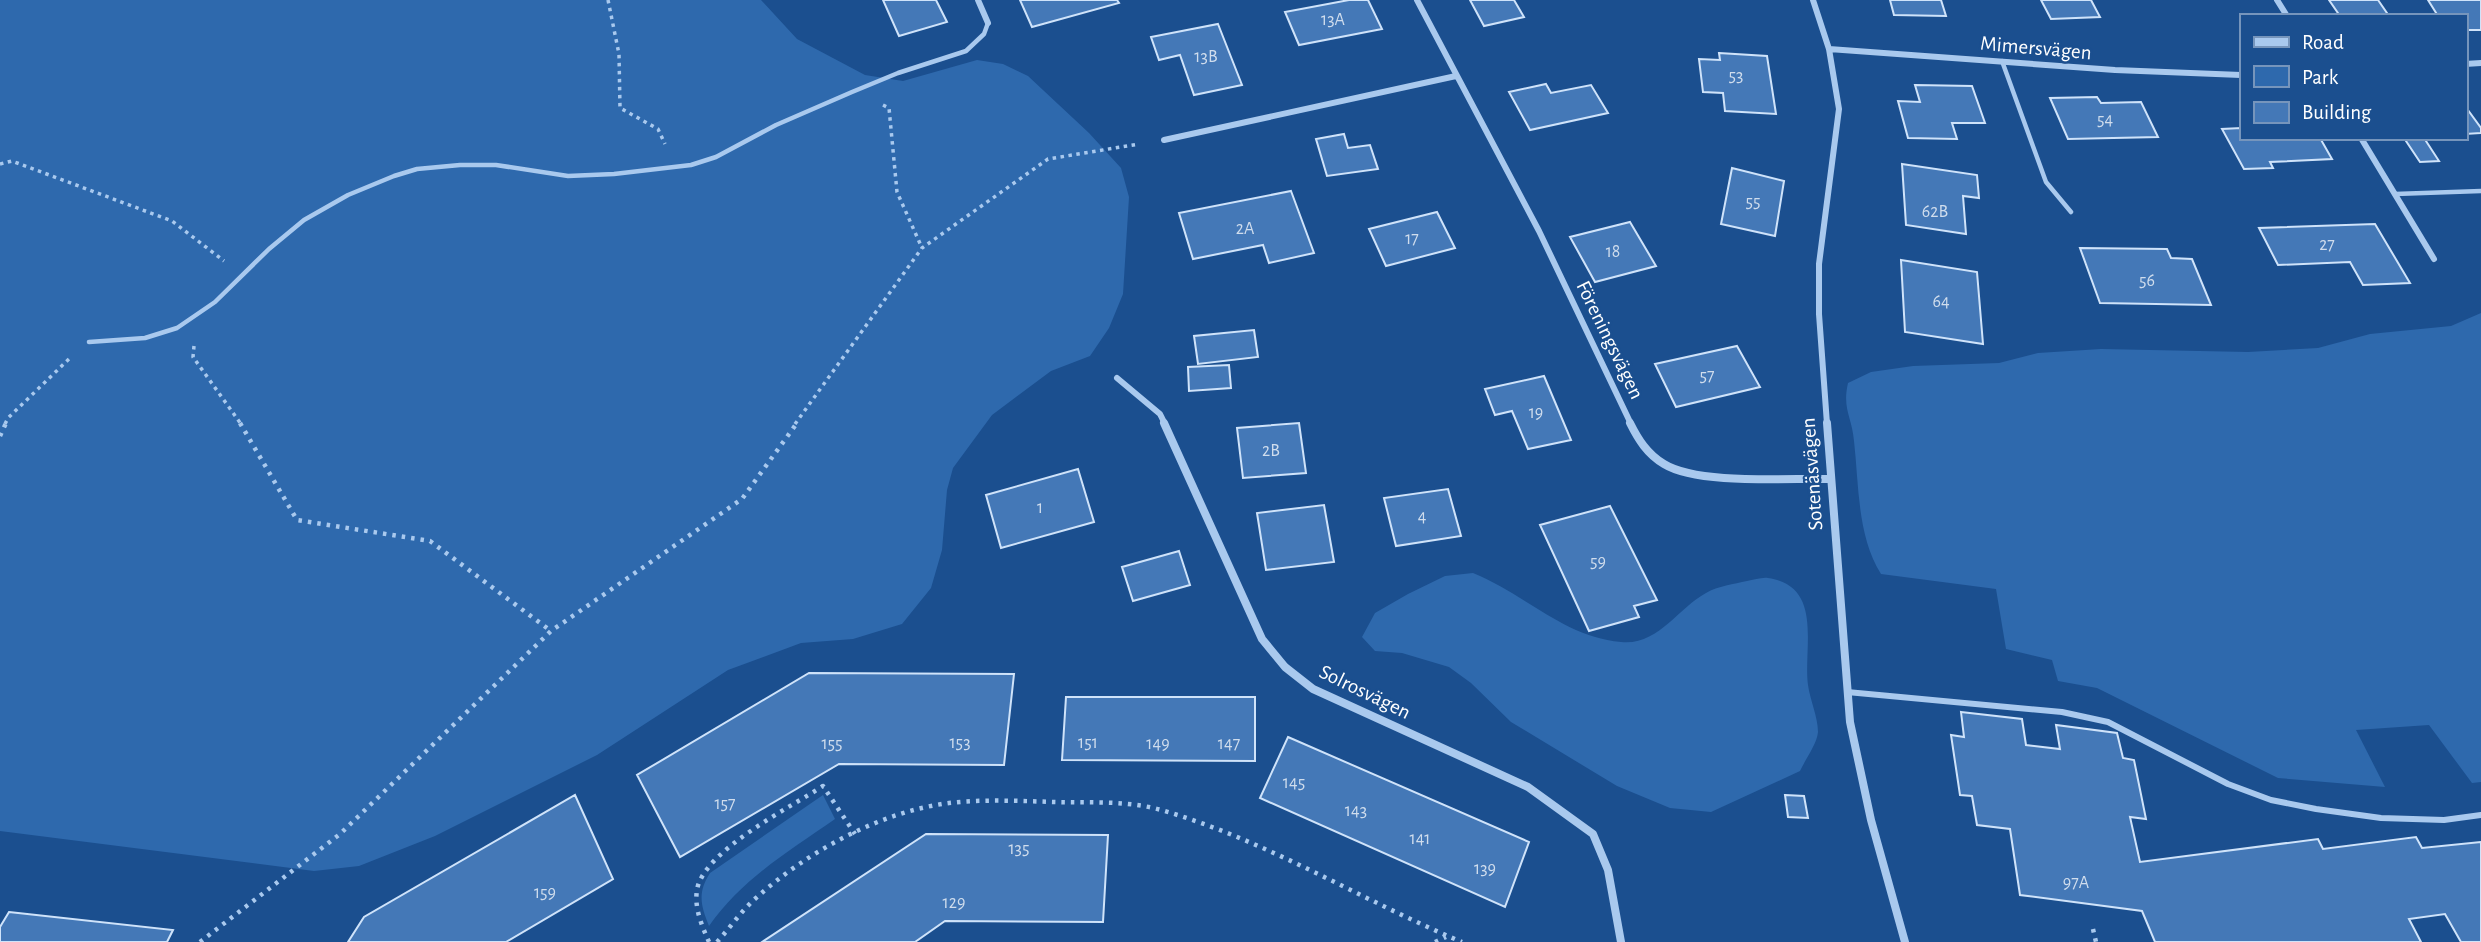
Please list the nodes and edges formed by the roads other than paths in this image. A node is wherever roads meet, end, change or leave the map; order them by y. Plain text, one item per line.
1 (978, 0) edge
2 (1417, 0) edge
3 (1813, 0) edge
4 (988, 23) joint
5 (1829, 49) junction
6 (2002, 61) junction
7 (2240, 75) edge
8 (1456, 76) junction
9 (1164, 140) road end
10 (2362, 140) edge
11 (2481, 191) edge
12 (2395, 194) junction
13 (2071, 212) dead end
14 (2434, 259) dead end
15 (89, 342) road end
16 (1117, 378) dead end
17 (1830, 479) junction
18 (1847, 692) junction
19 (2481, 815) edge
20 (1621, 942) edge
21 (1905, 942) edge

1 - 4 street
2 - 8 street, Föreningsvägen
3 - 5 street, Sotenäsvägen
4 - 15 lane
5 - 6 street, Mimersvägen
5 - 17 street, Sotenäsvägen
6 - 7 street, Mimersvägen
6 - 13 lane
8 - 9 street
8 - 17 street, Föreningsvägen
10 - 12 street
11 - 12 lane
12 - 14 street
16 - 20 street, Solrosvägen
17 - 18 street, Sotenäsvägen
18 - 19 lane
18 - 21 street, Sotenäsvägen

